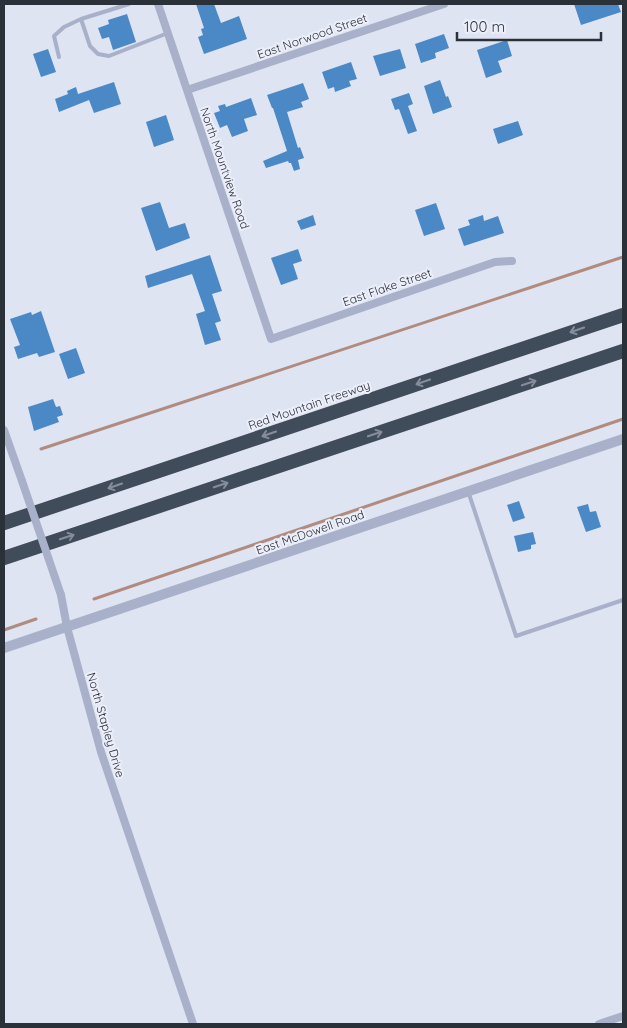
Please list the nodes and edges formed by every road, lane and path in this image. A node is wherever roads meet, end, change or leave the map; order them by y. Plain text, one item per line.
1 (129, 4) edge
2 (158, 4) edge
3 (441, 4) edge
4 (82, 19) junction
5 (168, 33) junction
6 (59, 57) dead end
7 (187, 90) junction
8 (512, 261) dead end
9 (623, 315) edge
10 (271, 339) joint
11 (623, 351) edge
12 (4, 430) edge
13 (623, 439) edge
14 (468, 491) junction
15 (4, 523) edge
16 (4, 558) edge
17 (623, 600) edge
18 (67, 627) junction
19 (4, 648) edge
20 (623, 1016) edge
21 (193, 1024) edge
22 (599, 1024) edge

1 - 4 lane
2 - 5 street, North Mountview Road
3 - 7 street, East Norwood Street
4 - 5 lane
4 - 6 lane
5 - 7 street, North Mountview Road
7 - 10 street, North Mountview Road
8 - 10 street, East Flake Street
9 -> 15 highway, Red Mountain Freeway
16 -> 11 highway
12 - 18 street, North Stapley Drive, bridge
13 - 14 street, East McDowell Road
14 - 17 lane
14 - 18 street, East McDowell Road
18 - 19 street, East McDowell Road
18 - 21 street, North Stapley Drive
20 - 22 street

